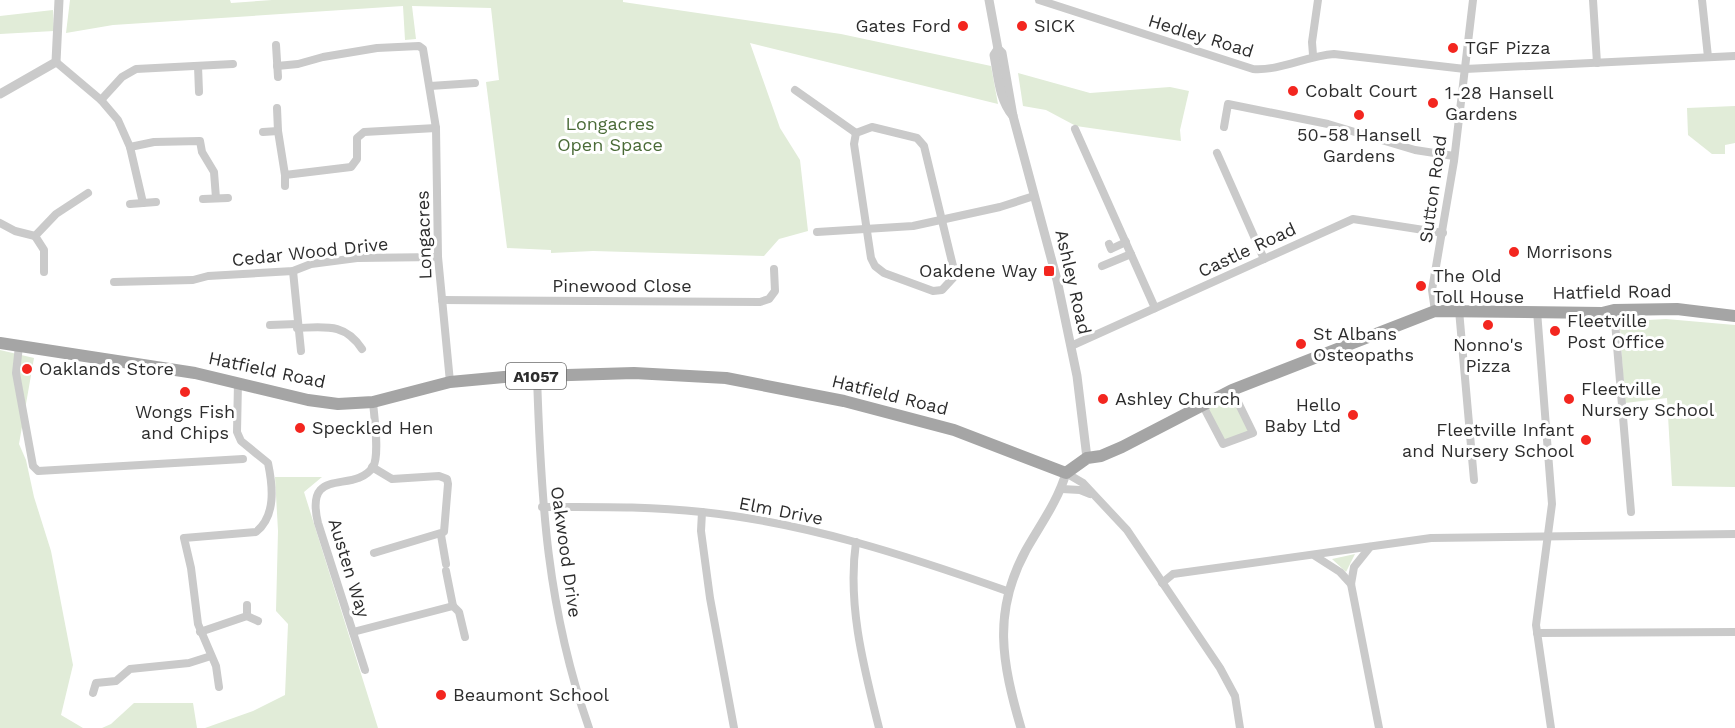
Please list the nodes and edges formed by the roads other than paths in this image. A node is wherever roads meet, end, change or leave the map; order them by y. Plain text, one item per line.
1 (59, 0) edge
2 (989, 0) edge
3 (1039, 0) edge
4 (1318, 0) edge
5 (1473, 0) edge
6 (1593, 0) edge
7 (1702, 0) edge
8 (276, 45) dead end
9 (1313, 55) junction
10 (1735, 56) edge
11 (1708, 57) junction
12 (56, 62) junction
13 (1597, 63) junction
14 (233, 64) dead end
15 (198, 66) junction
16 (277, 66) junction
17 (1465, 69) junction
18 (278, 77) dead end
19 (475, 83) dead end
20 (430, 86) junction
21 (795, 90) dead end
22 (199, 92) dead end
23 (0, 94) edge
24 (101, 100) junction
25 (277, 108) dead end
26 (1224, 127) dead end
27 (436, 128) junction
28 (1074, 129) dead end
29 (278, 131) junction
30 (263, 132) dead end
31 (856, 134) junction
32 (130, 147) junction
33 (1217, 153) dead end
34 (1454, 156) junction
35 (285, 175) junction
36 (285, 186) dead end
37 (88, 193) dead end
38 (1034, 196) junction
39 (216, 198) junction
40 (228, 198) dead end
41 (203, 199) dead end
42 (156, 202) dead end
43 (143, 203) junction
44 (130, 204) dead end
45 (943, 220) junction
46 (0, 223) edge
47 (866, 230) junction
48 (817, 232) dead end
49 (1443, 232) junction
50 (35, 236) junction
51 (1126, 242) junction
52 (1109, 244) dead end
53 (1131, 254) junction
54 (438, 257) junction
55 (1264, 259) junction
56 (1102, 266) dead end
57 (774, 269) dead end
58 (44, 272) dead end
59 (293, 272) junction
60 (114, 282) dead end
61 (442, 300) junction
62 (1155, 308) junction
63 (1459, 310) junction
64 (1614, 310) junction
65 (1435, 311) junction
66 (1537, 311) junction
67 (1735, 316) edge
68 (270, 326) dead end
69 (297, 326) junction
70 (0, 343) edge
71 (19, 346) junction
72 (1071, 346) junction
73 (362, 350) dead end
74 (301, 351) dead end
75 (537, 376) junction
76 (238, 381) junction
77 (450, 382) junction
78 (1232, 390) junction
79 (373, 402) junction
80 (1202, 404) junction
81 (1087, 458) junction
82 (243, 459) dead end
83 (372, 467) junction
84 (1066, 473) junction
85 (1474, 480) dead end
86 (1062, 489) junction
87 (1094, 496) junction
88 (542, 507) junction
89 (702, 512) junction
90 (1631, 512) dead end
91 (1735, 534) edge
92 (441, 535) junction
93 (1548, 536) junction
94 (856, 542) junction
95 (1371, 547) junction
96 (374, 553) dead end
97 (1315, 556) junction
98 (1162, 583) junction
99 (1350, 584) junction
100 (1007, 591) junction
101 (247, 605) dead end
102 (453, 606) junction
103 (247, 615) junction
104 (258, 621) dead end
105 (200, 632) junction
106 (353, 632) junction
107 (1735, 632) edge
108 (1537, 633) junction
109 (465, 637) dead end
110 (211, 656) junction
111 (365, 670) dead end
112 (219, 687) dead end
113 (93, 693) dead end
114 (590, 728) edge
115 (734, 728) edge
116 (879, 728) edge
117 (1021, 728) edge
118 (1240, 728) edge
119 (1379, 728) edge
120 (1551, 728) edge

1 - 12 street
2 - 38 street, Ashley Road
3 - 9 street, Hedley Road
4 - 9 street
5 - 17 street, Sutton Road
6 - 13 street
7 - 11 street
8 - 16 street
9 - 17 street, Hedley Road
10 - 11 street, Hedley Road
11 - 13 street, Hedley Road
12 - 23 street
12 - 24 street
13 - 17 street, Hedley Road
14 - 15 street
15 - 22 street
15 - 24 street
16 - 18 street
16 - 20 street, Longacres
17 - 34 street, Sutton Road
19 - 20 street
20 - 27 street, Longacres
21 - 31 street
24 - 32 street
25 - 29 street
26 - 34 street
27 - 35 street
27 - 54 street, Longacres
28 - 51 street
29 - 30 street
29 - 35 street
31 - 45 street
31 - 47 street
32 - 39 street
32 - 43 street
33 - 55 street
34 - 49 street, Sutton Road
35 - 36 street
37 - 50 street
38 - 45 street
38 - 72 street, Ashley Road
39 - 40 street
39 - 41 street
42 - 43 street
43 - 44 street
45 - 47 street
45 - 47 street
46 - 50 street
47 - 48 street
49 - 55 street, Castle Road
49 - 65 street, Sutton Road
50 - 58 street
51 - 52 street
51 - 53 street
53 - 56 street
53 - 62 street
54 - 59 street, Cedar Wood Drive
54 - 61 street, Longacres
55 - 62 street, Castle Road
57 - 61 street, Pinewood Close
59 - 60 street, Cedar Wood Drive
59 - 69 street
61 - 77 street, Longacres
62 - 72 street, Castle Road
63 - 65 main road, Hatfield Road
63 - 66 main road, Hatfield Road
63 - 85 street
64 - 66 main road, Hatfield Road
64 - 67 main road, Hatfield Road
64 - 90 street
65 - 78 main road, Hatfield Road
66 - 93 street
68 - 69 street
69 - 73 street
69 - 74 street
70 - 71 main road, Hatfield Road / A1057
71 - 76 main road, Hatfield Road / A1057
71 - 82 street
72 - 81 street, Ashley Road
75 - 77 main road, Hatfield Road / A1057
75 - 84 main road, Hatfield Road / A1057
75 - 88 street, Oakwood Drive
76 - 79 main road, Hatfield Road / A1057
76 - 105 street
77 - 79 main road, Hatfield Road / A1057
78 - 80 main road, Hatfield Road
78 - 80 street
79 - 83 street
80 - 81 main road, Hatfield Road
81 - 84 main road, Hatfield Road
83 - 92 street
83 - 106 street, Austen Way
84 - 86 street
84 - 87 street
86 - 87 street
86 - 100 street
87 - 98 street
88 - 89 street, Elm Drive
88 - 114 street, Oakwood Drive
89 - 94 street, Elm Drive
89 - 115 street
91 - 93 street
92 - 96 street
92 - 102 street
93 - 95 street
93 - 108 street
94 - 100 street, Elm Drive
94 - 116 street
95 - 97 street
95 - 99 street
97 - 98 street
97 - 99 street
98 - 118 street
99 - 119 street
100 - 117 street
101 - 103 street
102 - 106 street
102 - 109 street
103 - 104 street
103 - 105 street
105 - 110 street
106 - 111 street, Austen Way
107 - 108 street
108 - 120 street
110 - 112 street
110 - 113 street

